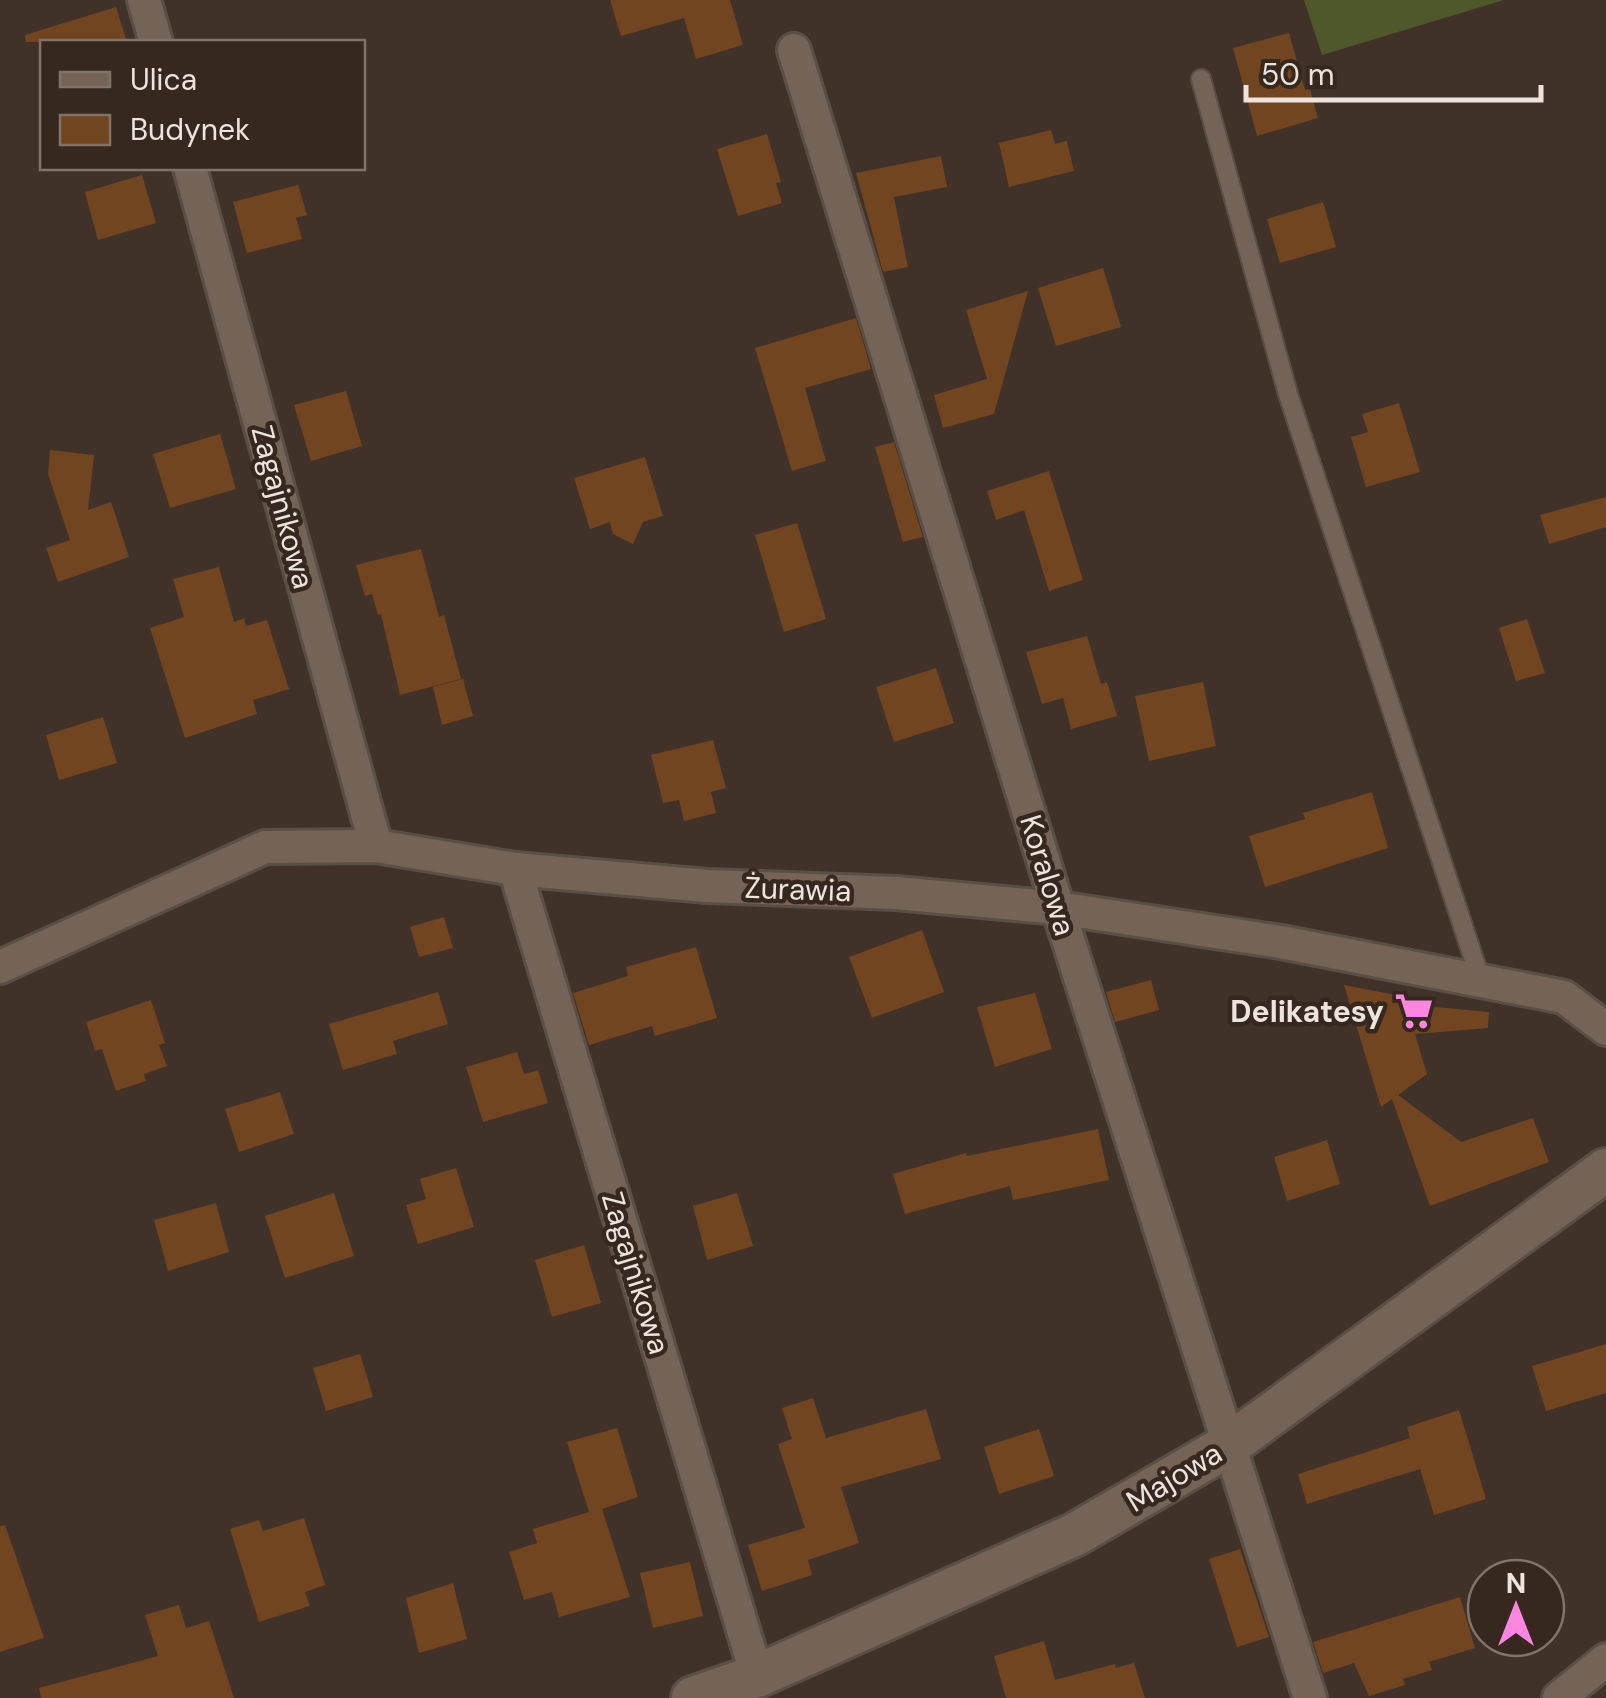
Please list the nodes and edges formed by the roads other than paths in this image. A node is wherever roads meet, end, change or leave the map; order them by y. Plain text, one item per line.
1 (144, 0) edge
2 (155, 40) edge
3 (794, 50) dead end
4 (1200, 79) dead end
5 (191, 170) edge
6 (376, 846) junction
7 (516, 869) junction
8 (1058, 908) junction
9 (0, 967) edge
10 (1481, 981) junction
11 (1606, 1028) edge
12 (1606, 1170) edge
13 (1229, 1445) junction
14 (1606, 1660) edge
15 (757, 1676) junction
16 (693, 1698) edge
17 (1310, 1698) edge
18 (1559, 1698) edge

1 - 2 street
3 - 8 street, Koralowa
4 - 10 lane
5 - 6 street, Zagajnikowa
6 - 7 street, Żurawia
6 - 9 street, Żurawia
7 - 8 street, Żurawia
7 - 15 street, Zagajnikowa
8 - 10 street, Żurawia
8 - 13 street, Koralowa
10 - 11 street, Żurawia
12 - 13 street, Majowa
13 - 15 street, Majowa
13 - 17 street, Koralowa
14 - 18 street
15 - 16 street, Majowa

